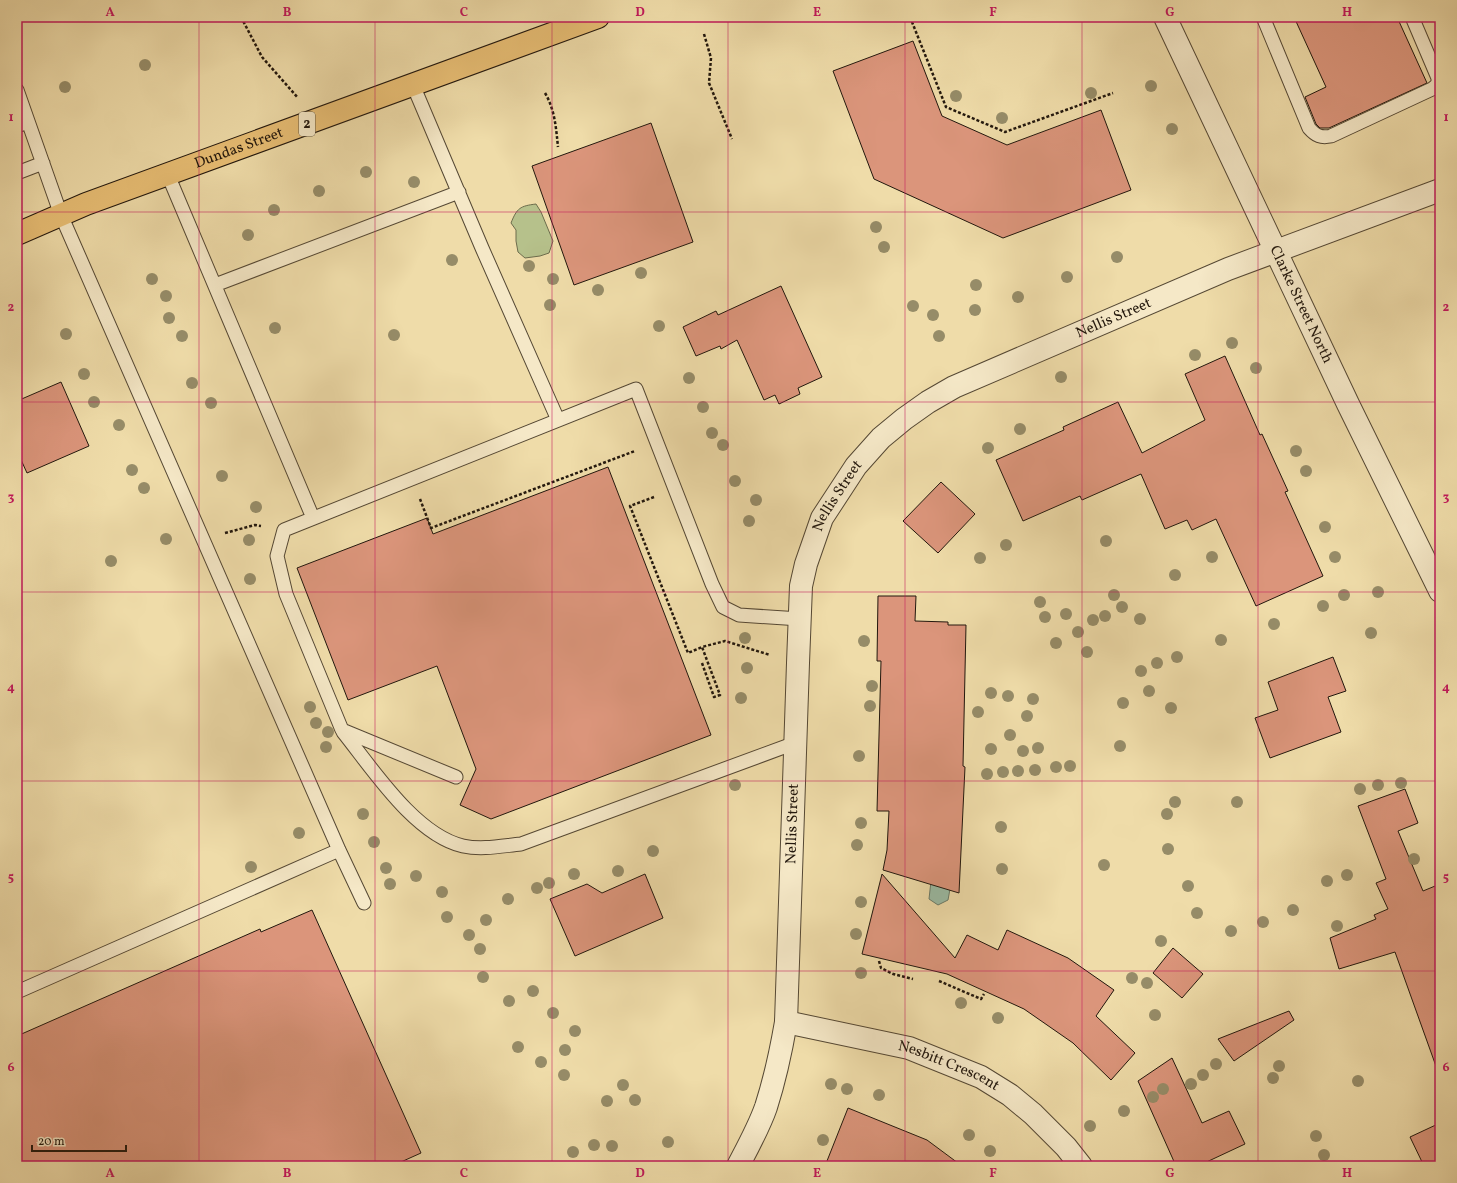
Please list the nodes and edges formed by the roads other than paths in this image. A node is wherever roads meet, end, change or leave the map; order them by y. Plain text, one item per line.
1 (598, 17) edge
2 (1166, 17) edge
3 (1264, 17) edge
4 (1412, 17) edge
5 (563, 23) edge
6 (413, 85) junction
7 (17, 90) edge
8 (23, 124) edge
9 (43, 163) junction
10 (17, 173) edge
11 (168, 174) junction
12 (1440, 190) edge
13 (459, 192) junction
14 (61, 215) junction
15 (17, 234) edge
16 (1276, 251) junction
17 (215, 285) junction
18 (558, 420) junction
19 (313, 518) junction
20 (1440, 591) edge
21 (800, 619) junction
22 (342, 730) junction
23 (795, 743) junction
24 (456, 777) dead end
25 (339, 850) junction
26 (364, 903) dead end
27 (17, 992) edge
28 (786, 1022) junction
29 (738, 1166) edge
30 (1081, 1166) edge

1 - 5 main road, Dundas Street / 2
2 - 16 street, Clarke Street North
3 - 4 lane
5 - 6 main road, Dundas Street / 2
6 - 11 main road, Dundas Street / 2
6 - 13 lane
7 - 8 lane
8 - 9 lane
9 - 10 lane
9 - 14 lane
11 - 14 main road, Dundas Street / 2
11 - 17 lane
12 - 16 street, Nellis Street
13 - 17 lane
13 - 18 lane
14 - 15 main road, Dundas Street / 2
14 - 25 lane
16 - 20 street, Clarke Street North
16 - 21 street, Nellis Street
17 - 19 lane
18 - 19 lane
18 - 21 lane
19 - 22 lane
21 - 23 street, Nellis Street
22 - 23 lane
22 - 24 lane
23 - 28 street, Nellis Street
25 - 26 lane
25 - 27 lane
28 - 29 street, Nellis Street
28 - 30 street, Nesbitt Crescent

